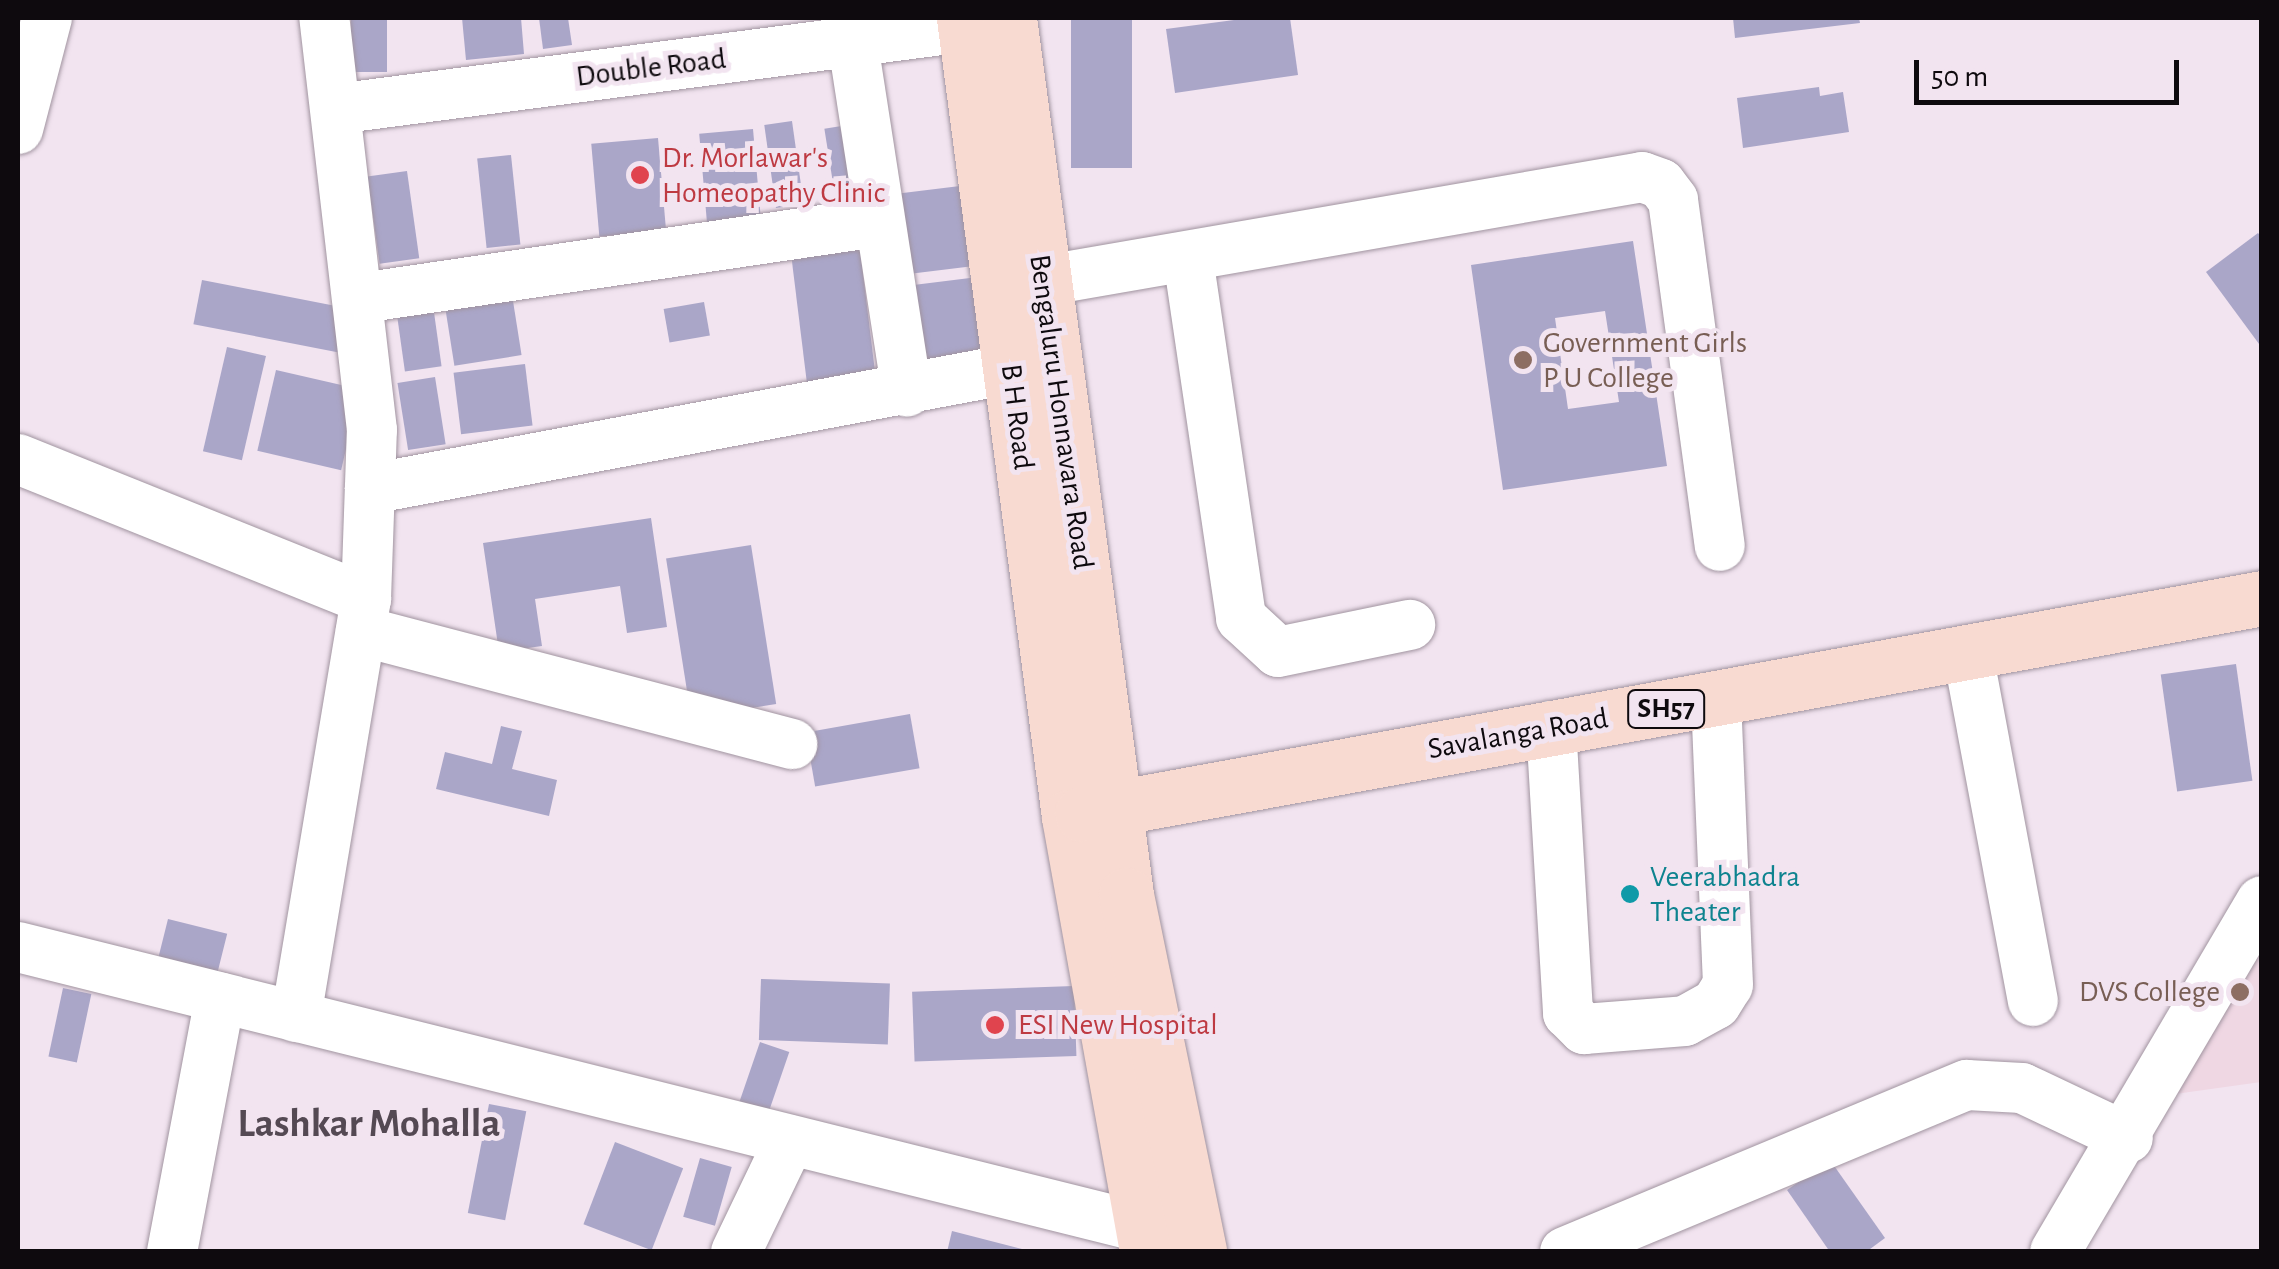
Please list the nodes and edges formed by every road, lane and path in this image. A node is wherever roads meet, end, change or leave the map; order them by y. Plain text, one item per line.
1 (47, 18) edge
2 (324, 18) edge
3 (980, 21) edge
4 (851, 30) edge
5 (336, 109) junction
6 (18, 129) edge
7 (877, 222) junction
8 (1188, 258) junction
9 (1042, 281) junction
10 (361, 298) junction
11 (1010, 369) junction
12 (908, 392) junction
13 (18, 459) edge
14 (370, 489) junction
15 (1720, 546) dead end
16 (2262, 598) edge
17 (363, 615) junction
18 (1410, 626) dead end
19 (1968, 654) junction
20 (1716, 702) junction
21 (1551, 726) junction
22 (792, 744) dead end
23 (1093, 812) junction
24 (2262, 900) edge
25 (18, 947) edge
26 (220, 997) junction
27 (2033, 1001) dead end
28 (296, 1017) junction
29 (2128, 1138) junction
30 (790, 1140) junction
31 (1145, 1240) edge
32 (172, 1252) edge
33 (736, 1252) edge
34 (1199, 1252) edge
35 (1564, 1252) edge
36 (2055, 1252) edge

1 - 6 street
2 - 5 street
3 - 4 street, Double Road
3 - 9 main road, Bengaluru Honnavara Road
3 - 11 main road, B H Road
4 - 5 street, Double Road
4 - 7 street
5 - 10 street
7 - 10 street
7 - 12 street
8 - 9 street
8 - 15 street
8 - 18 street
9 - 23 main road, Bengaluru Honnavara Road
10 - 14 street
11 - 12 street
11 - 23 main road, B H Road
12 - 14 street
13 - 17 street
14 - 17 street
16 - 19 main road, Savalanga Road / SH57
17 - 22 street
17 - 28 street
19 - 20 main road, Savalanga Road / SH57
19 - 27 street
20 - 21 main road, Savalanga Road / SH57
20 - 21 street
21 - 23 main road, Savalanga Road / SH57
23 - 31 main road
23 - 34 main road
24 - 29 street
25 - 26 street
26 - 28 street
26 - 32 street
28 - 30 street
29 - 35 street
29 - 36 street
30 - 31 street
30 - 33 street

